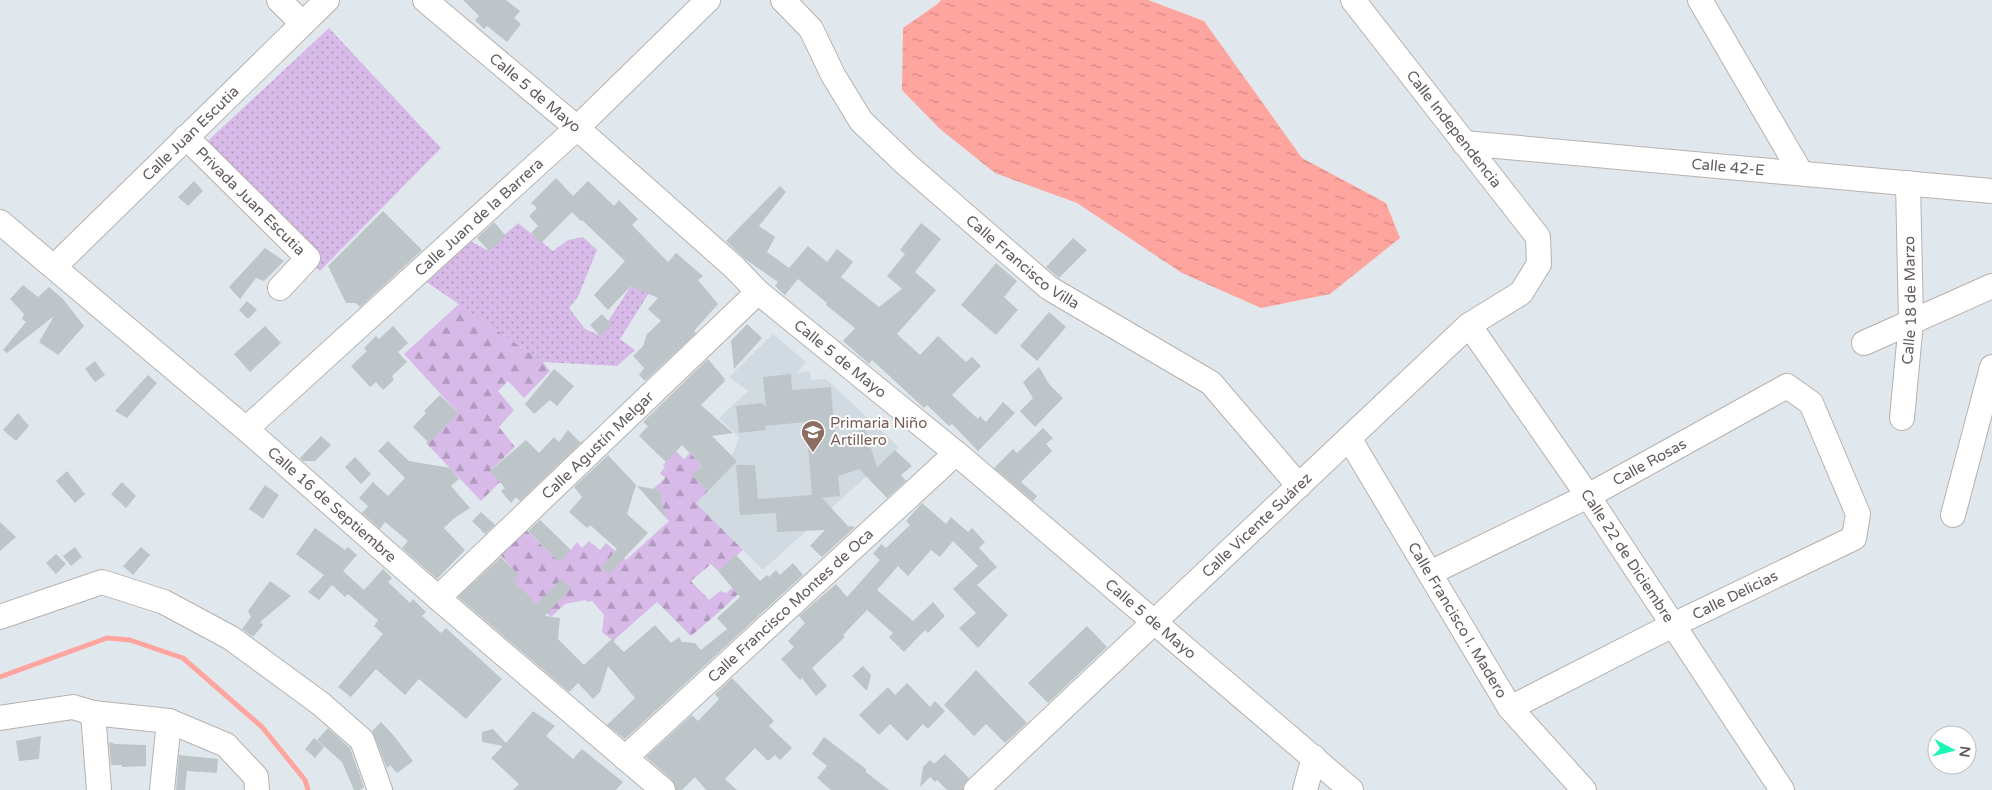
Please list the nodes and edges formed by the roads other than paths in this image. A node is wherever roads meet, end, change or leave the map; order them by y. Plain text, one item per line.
1 (279, 0) edge
2 (327, 0) edge
3 (425, 0) edge
4 (708, 0) edge
5 (783, 0) edge
6 (1353, 0) edge
7 (1700, 0) edge
8 (302, 23) junction
9 (577, 128) junction
10 (186, 137) junction
11 (1464, 143) junction
12 (1790, 172) junction
13 (1908, 183) junction
14 (1992, 191) edge
15 (0, 222) edge
16 (1539, 264) joint
17 (54, 267) junction
18 (1992, 286) edge
19 (280, 288) dead end
20 (758, 292) junction
21 (1911, 322) junction
22 (1469, 325) junction
23 (1864, 343) dead end
24 (1992, 367) edge
25 (1902, 418) dead end
26 (246, 429) junction
27 (1349, 438) junction
28 (956, 453) junction
29 (1298, 486) junction
30 (1588, 496) junction
31 (1953, 515) dead end
32 (1854, 538) joint
33 (1430, 573) junction
34 (438, 598) junction
35 (0, 617) edge
36 (1155, 621) junction
37 (1673, 625) junction
38 (1510, 708) junction
39 (94, 713) junction
40 (0, 718) edge
41 (169, 721) junction
42 (1314, 757) junction
43 (625, 758) junction
44 (99, 790) edge
45 (162, 790) edge
46 (257, 790) edge
47 (380, 790) edge
48 (663, 790) edge
49 (976, 790) edge
50 (1305, 790) edge
51 (1351, 790) edge
52 (1584, 790) edge
53 (1782, 790) edge

1 - 8 street
2 - 8 street, Calle Juan Escutia
3 - 9 street, Calle 5 de Mayo
4 - 9 street, Calle Juan de la Barrera
5 - 29 street, Calle Francisco Villa
6 - 11 street, Calle Independencia
7 - 12 street
8 - 10 street, Calle Juan Escutia
9 - 20 street, Calle 5 de Mayo
9 - 26 street, Calle Juan de la Barrera
10 - 17 street, Calle Juan Escutia
10 - 19 street, Privada Juan Escutia
11 - 12 street, Calle 42-E
11 - 16 street, Calle Independencia
12 - 13 street, Calle 42-E
13 - 14 street, Calle 42-E
13 - 21 street, Calle 18 de Marzo
15 - 17 street, Calle 16 de Septiembre
16 - 22 street, Calle Vicente Suárez
17 - 26 street, Calle 16 de Septiembre
18 - 21 street
20 - 28 street, Calle 5 de Mayo
20 - 34 street, Calle Agustín Melgar
21 - 23 street
21 - 25 street, Calle 18 de Marzo
22 - 27 street, Calle Vicente Suárez
22 - 30 street, Calle 22 de Diciembre
24 - 31 street
26 - 34 street, Calle 16 de Septiembre
27 - 29 street, Calle Vicente Suárez
27 - 33 street, Calle Francisco I. Madero
28 - 36 street, Calle 5 de Mayo
28 - 43 street, Calle Francisco Montes de Oca
29 - 36 street, Calle Vicente Suárez
30 - 32 street, Calle Rosas
30 - 33 street, Calle Rosas
30 - 37 street, Calle 22 de Diciembre
32 - 37 street, Calle Delicias
33 - 38 street, Calle Francisco I. Madero
34 - 43 street, Calle 16 de Septiembre
35 - 47 street
36 - 42 street, Calle 5 de Mayo
36 - 49 street, Calle Vicente Suárez
37 - 38 street, Calle Delicias
37 - 53 street, Calle 22 de Diciembre
38 - 52 street, Calle Francisco I. Madero
39 - 40 street
39 - 41 street
39 - 44 street
41 - 45 street
41 - 46 street
42 - 50 street
42 - 51 street, Calle 5 de Mayo
43 - 48 street, Calle 16 de Septiembre

